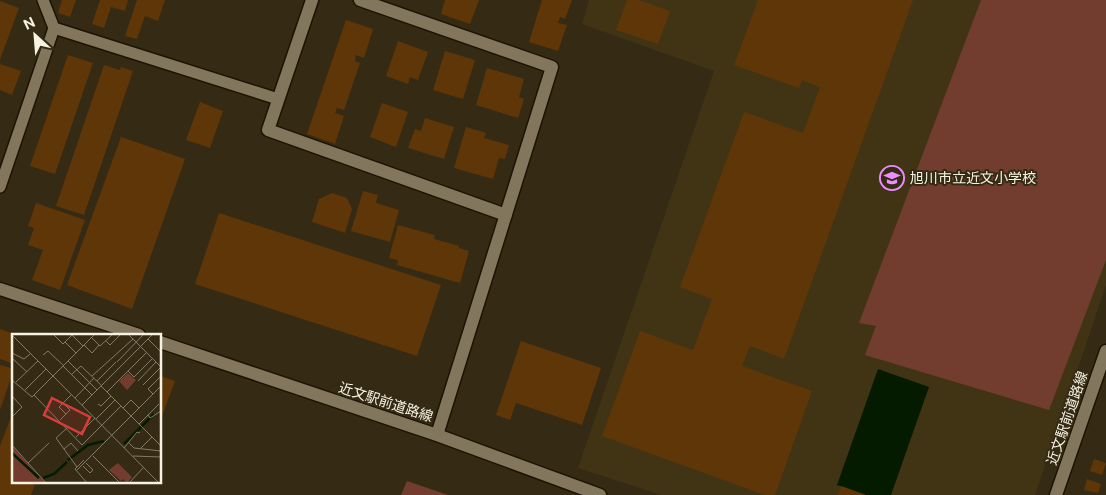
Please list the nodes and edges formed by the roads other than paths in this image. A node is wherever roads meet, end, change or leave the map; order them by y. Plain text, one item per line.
1 (43, 0) edge
2 (312, 0) edge
3 (360, 0) edge
4 (54, 28) junction
5 (278, 99) junction
6 (0, 187) edge
7 (506, 215) junction
8 (0, 288) edge
9 (136, 334) edge
10 (161, 342) edge
11 (1106, 351) edge
12 (437, 434) junction
13 (600, 495) edge
14 (1056, 495) edge

1 - 4 lane
2 - 5 street
3 - 7 street
4 - 5 lane
4 - 6 lane
5 - 7 street
7 - 12 street
8 - 9 street
10 - 12 street, 近文駅前道路線
11 - 14 street, 近文駅前道路線
12 - 13 street, 近文駅前道路線

